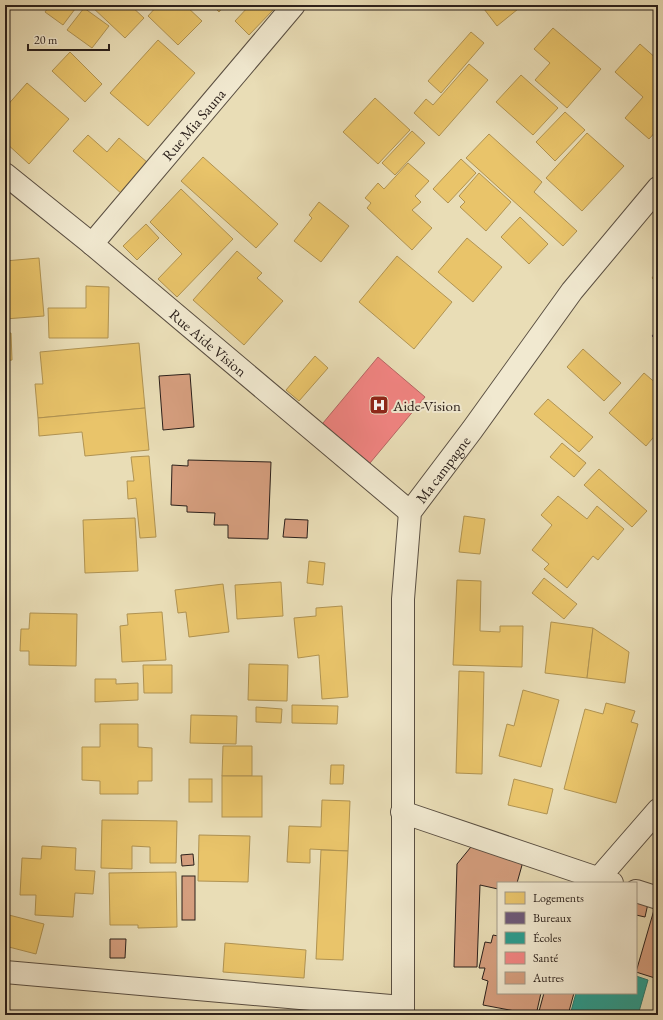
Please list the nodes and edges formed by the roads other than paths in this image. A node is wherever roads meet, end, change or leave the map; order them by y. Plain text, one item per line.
1 (294, 5) edge
2 (5, 174) edge
3 (658, 188) edge
4 (92, 244) junction
5 (410, 512) junction
6 (658, 810) edge
7 (402, 812) junction
8 (605, 881) edge
9 (637, 891) edge
10 (658, 898) edge
11 (5, 972) edge
12 (403, 1011) edge

1 - 4 street, Rue Mia Sauna
2 - 4 street, Rue Aide Vision
3 - 5 street, Ma campagne
4 - 5 street, Rue Aide Vision
5 - 7 street, Ma campagne
6 - 8 street
7 - 8 street
7 - 12 street, Ma campagne
9 - 10 street
11 - 12 street

